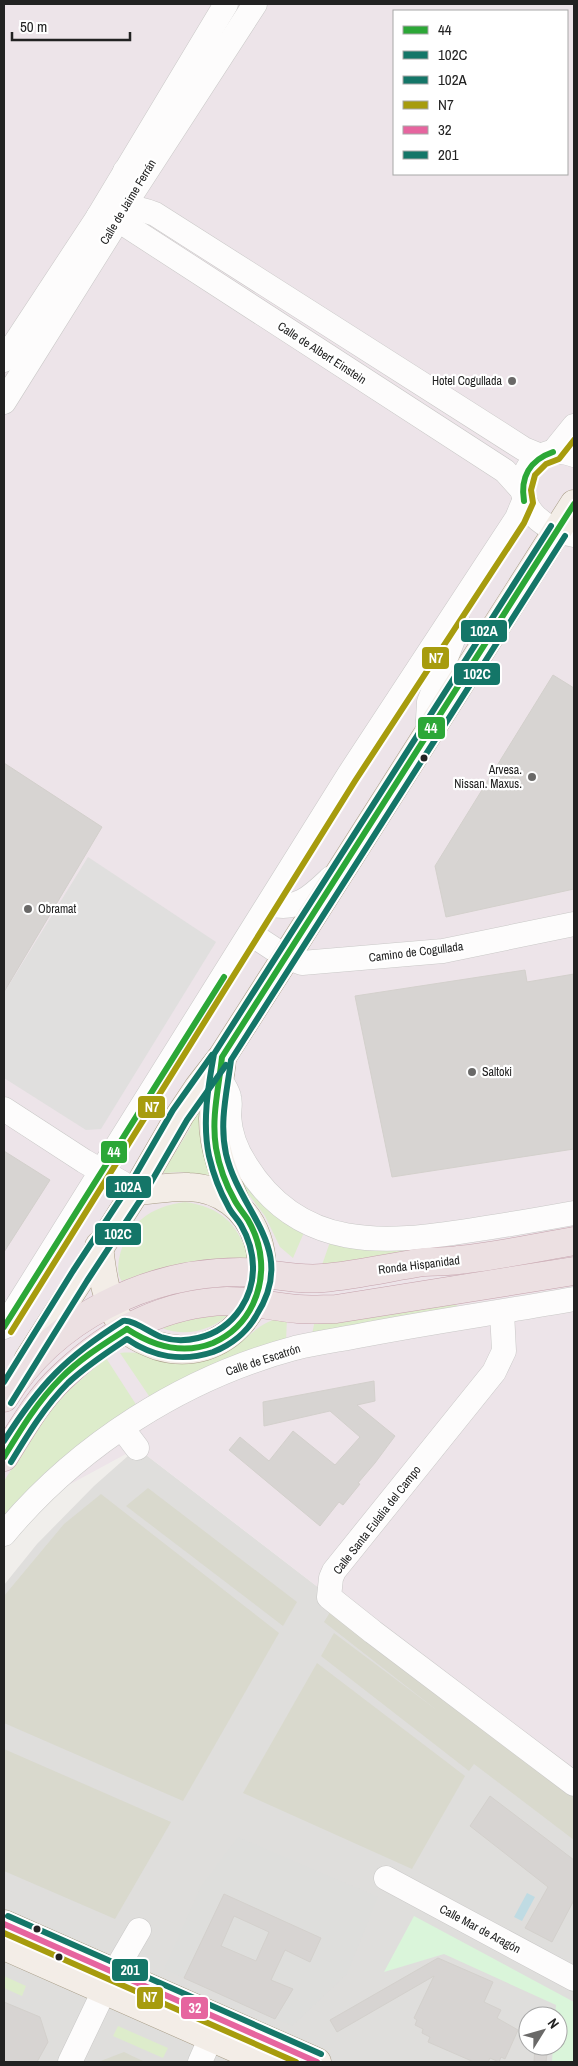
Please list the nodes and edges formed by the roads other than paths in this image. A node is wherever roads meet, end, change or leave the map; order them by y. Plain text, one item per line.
1 (226, 4) edge
2 (255, 4) edge
3 (135, 172) junction
4 (114, 213) junction
5 (155, 214) junction
6 (4, 360) edge
7 (4, 402) edge
8 (574, 426) edge
9 (556, 454) edge
10 (523, 495) junction
11 (574, 504) edge
12 (566, 533) edge
13 (477, 578) junction
14 (427, 737) junction
15 (345, 865) junction
16 (270, 904) junction
17 (574, 924) edge
18 (251, 934) junction
19 (286, 957) junction
20 (221, 1068) junction
21 (4, 1109) edge
22 (93, 1165) junction
23 (136, 1191) junction
24 (237, 1204) junction
25 (574, 1213) edge
26 (536, 1220) junction
27 (574, 1241) edge
28 (98, 1246) junction
29 (426, 1262) junction
30 (574, 1271) edge
31 (262, 1273) junction
32 (574, 1286) edge
33 (434, 1294) junction
34 (574, 1299) edge
35 (110, 1302) junction
36 (255, 1302) junction
37 (502, 1312) junction
38 (4, 1327) edge
39 (126, 1329) junction
40 (7, 1394) edge
41 (122, 1428) junction
42 (137, 1448) dead end
43 (4, 1457) edge
44 (4, 1534) edge
45 (574, 1784) edge
46 (386, 1878) dead end
47 (4, 1924) edge
48 (139, 1930) dead end
49 (4, 1946) edge
50 (574, 1979) edge
51 (109, 1982) junction
52 (211, 2037) junction
53 (70, 2062) edge
54 (200, 2062) edge
55 (267, 2062) edge
56 (318, 2062) edge

1 - 3 street, Calle de Jaime Ferrán
2 - 3 street, Calle de Jaime Ferrán
3 - 4 street, Calle de Jaime Ferrán
3 - 5 street
4 - 5 street
4 - 6 street, Calle de Jaime Ferrán
4 - 7 street, Calle de Jaime Ferrán
4 - 10 street, Calle de Albert Einstein
5 - 9 street
8 - 9 street
9 - 10 street
10 - 12 street, Calle de Albert Einstein
10 - 13 street
11 - 12 main road, Ronda Hispanidad
12 - 14 main road, Ronda Hispanidad
13 - 14 street
13 - 16 street
14 - 15 main road, Ronda Hispanidad
15 - 16 street
15 - 19 main road, Ronda Hispanidad
16 - 18 street
17 - 19 street, Camino de Cogullada
18 - 19 street
18 - 22 street
19 - 20 main road, Ronda Hispanidad
20 - 23 main road, Ronda Hispanidad
20 - 24 main road
20 - 26 street
21 - 22 street
22 - 23 street
22 - 38 street
23 - 24 main road
23 - 28 main road, Ronda Hispanidad
24 - 31 main road
25 - 26 street
26 - 29 street
27 - 29 highway, Ronda Hispanidad
28 - 35 main road
28 - 40 main road, Ronda Hispanidad
29 - 31 highway, Ronda Hispanidad
30 - 33 highway
31 - 35 highway, Ronda Hispanidad
31 - 36 main road
32 - 33 street
33 - 36 highway
34 - 37 street, Calle de Escatrón
35 - 39 main road
35 - 40 highway, Ronda Hispanidad
36 - 39 highway
36 - 39 main road
37 - 41 street, Calle de Escatrón
37 - 45 street, Calle Santa Eulalia del Campo
39 - 43 highway
41 - 42 street
41 - 44 street, Calle de Escatrón
46 - 50 street, Calle Mar de Aragón
47 - 51 main road
48 - 51 street
49 - 51 main road
51 - 52 main road
51 - 53 street
51 - 56 main road
52 - 54 street
52 - 55 main road

